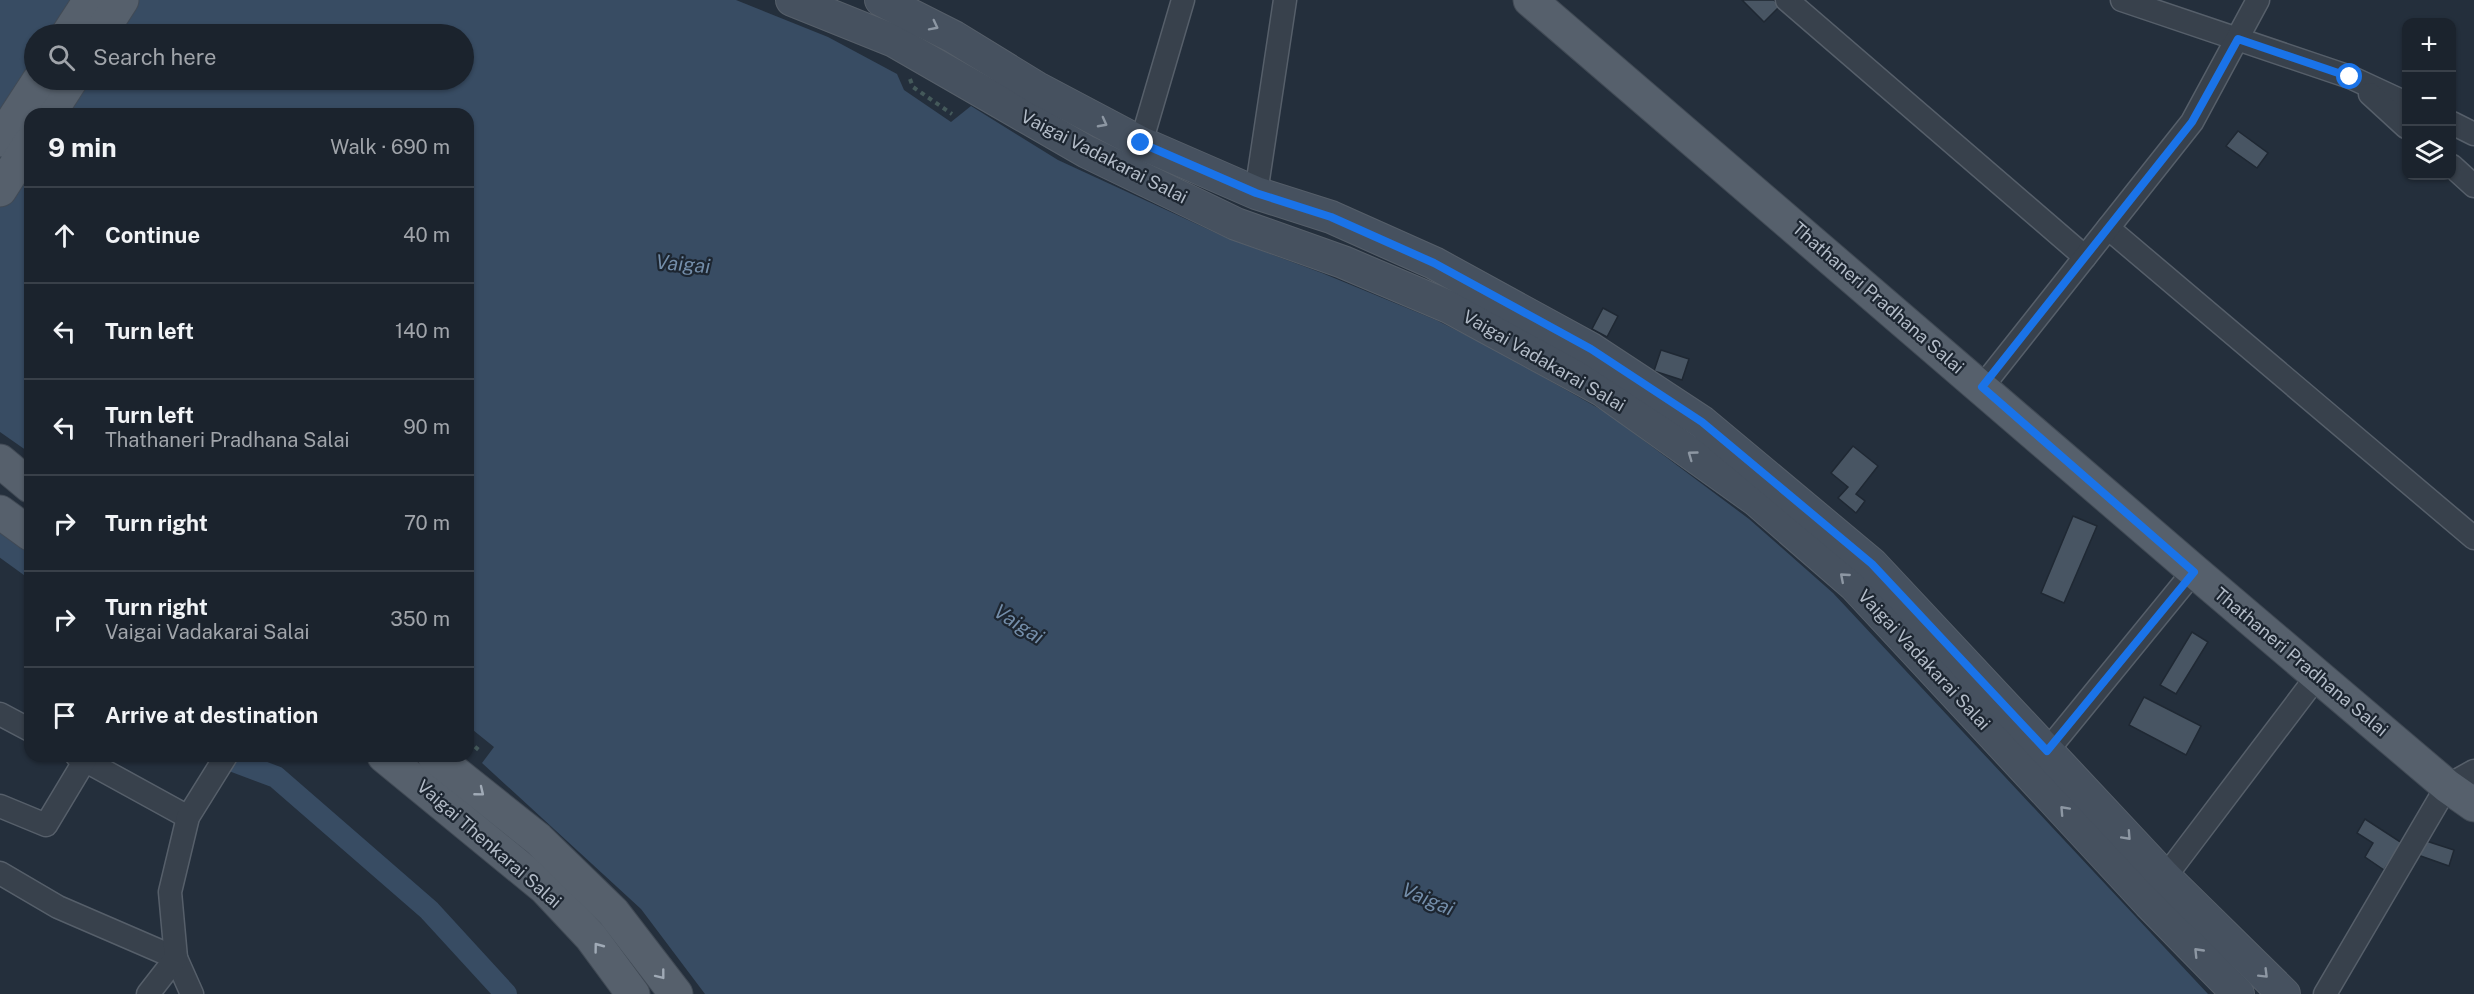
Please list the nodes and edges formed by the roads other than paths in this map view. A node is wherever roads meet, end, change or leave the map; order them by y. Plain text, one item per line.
1 (90, 0) edge
2 (122, 0) edge
3 (792, 0) edge
4 (881, 0) edge
5 (1183, 0) edge
6 (1285, 0) edge
7 (1530, 0) edge
8 (1787, 0) edge
9 (2122, 0) edge
10 (2258, 0) edge
11 (74, 24) edge
12 (106, 24) edge
13 (2238, 39) junction
14 (2350, 77) junction
15 (32, 90) edge
16 (65, 90) edge
17 (2402, 101) edge
18 (53, 108) edge
19 (2456, 125) edge
20 (2405, 126) edge
21 (2474, 134) edge
22 (0, 140) edge
23 (1141, 143) junction
24 (24, 152) edge
25 (2456, 170) edge
26 (2474, 186) edge
27 (0, 190) edge
28 (1256, 193) junction
29 (2108, 228) junction
30 (2085, 257) junction
31 (1982, 387) junction
32 (0, 461) edge
33 (24, 481) edge
34 (0, 512) edge
35 (24, 530) edge
36 (2474, 538) edge
37 (2194, 572) junction
38 (2318, 675) junction
39 (0, 714) edge
40 (24, 727) edge
41 (2047, 751) junction
42 (79, 762) edge
43 (88, 762) edge
44 (391, 762) edge
45 (442, 762) edge
46 (222, 763) edge
47 (2461, 778) edge
48 (2474, 805) edge
49 (0, 806) edge
50 (188, 817) junction
51 (0, 873) edge
52 (2165, 877) junction
53 (176, 958) junction
54 (148, 994) edge
55 (192, 994) edge
56 (633, 994) edge
57 (676, 994) edge
58 (2238, 994) edge
59 (2284, 994) edge
60 (2325, 994) edge

1 - 11 main road
2 - 12 main road
58 -> 3 main road, Vaigai Vadakarai Salai
4 -> 23 main road, Vaigai Vadakarai Salai
5 - 23 street
6 - 28 street
7 - 31 main road, Thathaneri Pradhana Salai
8 - 30 street
9 - 13 street
10 - 13 street
13 - 14 street
13 - 29 street
14 - 17 street
14 - 20 street
15 - 22 main road
16 - 18 main road
19 - 21 street
23 - 28 main road, Vaigai Vadakarai Salai
24 - 27 main road
25 - 26 street
28 - 41 main road, Vaigai Vadakarai Salai
29 - 30 street
29 - 36 street
30 - 31 street
31 - 37 main road, Thathaneri Pradhana Salai
32 - 33 main road
34 - 35 main road
37 - 38 main road, Thathaneri Pradhana Salai
37 - 41 street
38 - 47 main road, Thathaneri Pradhana Salai
38 - 52 street
39 - 40 street
41 -> 52 main road, Vaigai Vadakarai Salai
42 - 49 street
43 - 50 street
56 -> 44 main road, Vaigai Thenkarai Salai
45 -> 57 main road, Vaigai Thenkarai Salai
46 - 50 street
47 - 48 main road, Thathaneri Pradhana Salai
47 - 60 street
50 - 53 street
51 - 53 street
52 -> 59 main road, Vaigai Vadakarai Salai
53 - 54 street
53 - 55 street

